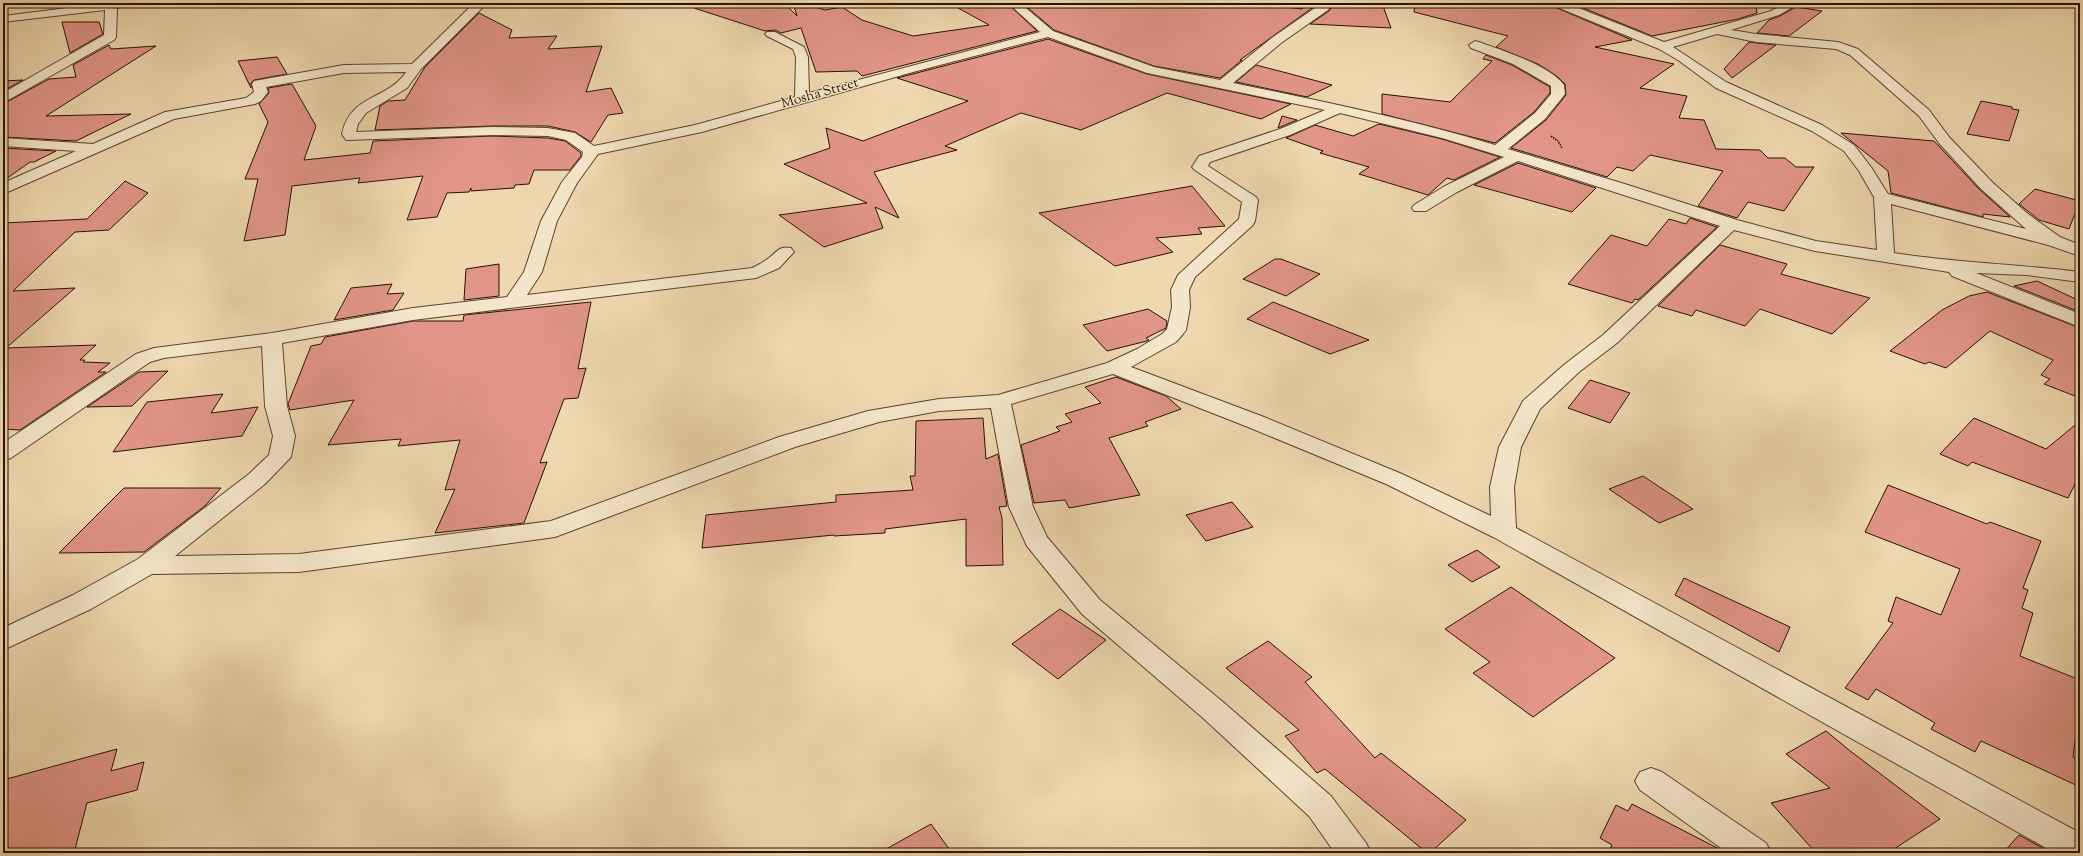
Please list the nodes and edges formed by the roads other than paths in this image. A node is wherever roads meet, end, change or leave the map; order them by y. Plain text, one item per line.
1 (125, 3) edge
2 (476, 3) edge
3 (1013, 3) edge
4 (1328, 3) edge
5 (1556, 3) edge
6 (1794, 3) edge
7 (111, 7) junction
8 (3, 19) edge
9 (1716, 30) junction
10 (1049, 33) junction
11 (771, 34) dead end
12 (1475, 45) dead end
13 (1663, 46) junction
14 (415, 68) junction
15 (1223, 84) junction
16 (3, 98) edge
17 (802, 99) junction
18 (1339, 109) junction
19 (3, 142) edge
20 (95, 148) junction
21 (1497, 150) junction
22 (591, 151) junction
23 (1517, 156) junction
24 (3, 189) edge
25 (1882, 197) junction
26 (1420, 208) dead end
27 (1731, 224) junction
28 (2054, 242) junction
29 (2080, 251) edge
30 (785, 252) dead end
31 (1886, 258) junction
32 (1942, 266) junction
33 (2080, 277) edge
34 (514, 301) junction
35 (2080, 321) edge
36 (272, 339) junction
37 (1114, 367) junction
38 (1000, 401) junction
39 (3, 453) edge
40 (1504, 532) junction
41 (147, 565) junction
42 (3, 640) edge
43 (1651, 782) dead end
44 (2080, 850) edge
45 (1354, 853) edge
46 (1754, 853) edge

1 - 7 street
2 - 14 street
3 - 10 street
4 - 15 street
5 - 13 street
6 - 9 street
7 - 8 street
7 - 16 street
9 - 13 street
9 - 28 street
10 - 15 street
10 - 17 street, Mosha Street
11 - 17 street
12 - 21 street
13 - 25 street
14 - 20 street
14 - 22 street
15 - 18 street
17 - 22 street, Mosha Street
18 - 21 street
18 - 37 street
19 - 20 street
20 - 24 street
21 - 23 street
22 - 34 street
23 - 26 street
23 - 27 street
25 - 28 street
25 - 31 street
27 - 31 street
27 - 40 street
28 - 29 street
30 - 34 street
31 - 32 street
32 - 33 street
32 - 35 street
34 - 36 street
36 - 39 street
36 - 41 street
37 - 38 street
37 - 40 street
38 - 41 street
38 - 45 street
40 - 44 street
41 - 42 street
43 - 46 street

